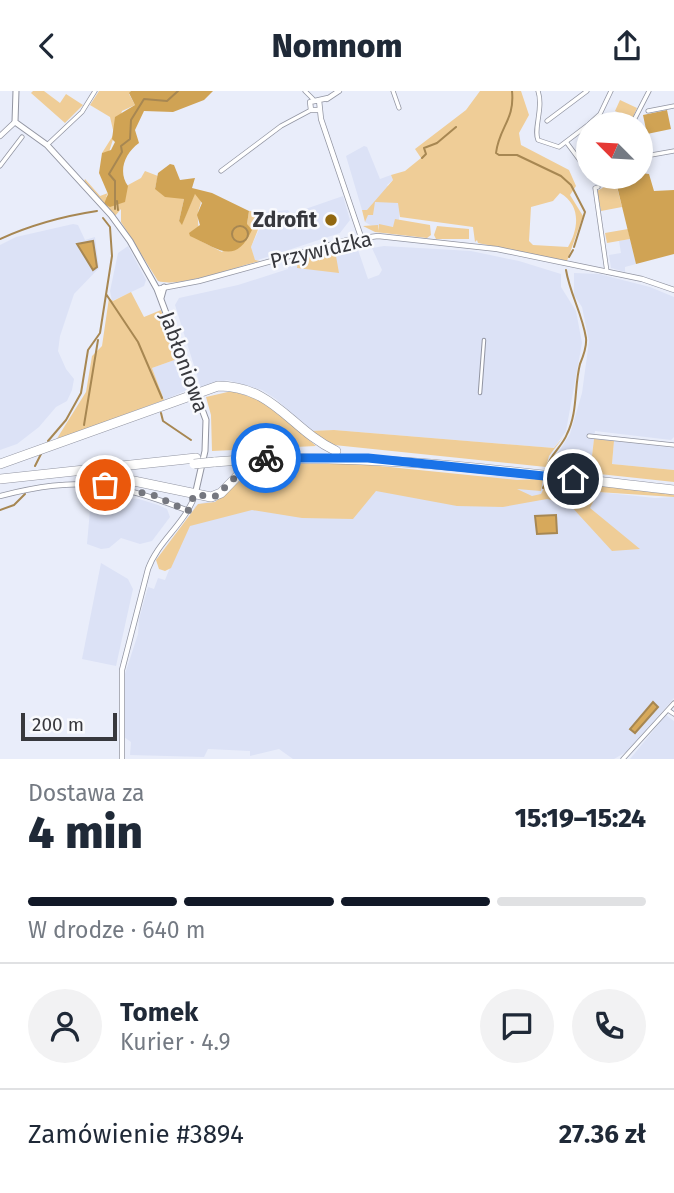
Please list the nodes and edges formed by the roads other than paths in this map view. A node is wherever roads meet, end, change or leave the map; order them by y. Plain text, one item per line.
1 (16, 91) edge
2 (95, 91) edge
3 (305, 91) edge
4 (339, 91) edge
5 (393, 91) edge
6 (538, 91) edge
7 (587, 91) edge
8 (611, 91) edge
9 (649, 91) edge
10 (315, 105) junction
11 (674, 106) edge
12 (399, 108) dead end
13 (648, 111) dead end
14 (601, 112) edge
15 (638, 112) edge
16 (547, 121) dead end
17 (15, 122) junction
18 (576, 134) edge
19 (0, 136) edge
20 (22, 137) dead end
21 (566, 142) junction
22 (47, 145) junction
23 (674, 151) edge
24 (576, 155) edge
25 (653, 155) edge
26 (0, 166) edge
27 (220, 171) dead end
28 (595, 189) edge
29 (360, 237) junction
30 (607, 272) junction
31 (164, 287) junction
32 (157, 289) junction
33 (674, 290) edge
34 (161, 298) junction
35 (484, 340) dead end
36 (197, 392) junction
37 (480, 393) dead end
38 (589, 436) dead end
39 (674, 445) edge
40 (336, 451) junction
41 (214, 459) junction
42 (254, 459) junction
43 (195, 461) junction
44 (0, 464) edge
45 (100, 474) junction
46 (0, 482) edge
47 (674, 485) edge
48 (674, 490) edge
49 (194, 495) junction
50 (0, 496) edge
51 (188, 511) junction
52 (674, 703) edge
53 (668, 710) junction
54 (674, 714) edge
55 (122, 756) edge
56 (623, 759) edge

1 - 17 main road
2 - 22 street
3 - 10 street
4 - 10 street
5 - 12 street
6 - 21 street
7 - 16 street
8 - 14 street
9 - 15 street
10 - 27 street
10 - 29 street
11 - 13 street
17 - 19 street
17 - 22 main road, Jabłoniowa
18 - 21 street
20 - 26 street
21 - 24 street
22 - 32 main road, Jabłoniowa
23 - 25 street
28 - 30 street
29 - 30 street, Przywidzka
29 - 31 street, Przywidzka
30 - 33 street, Przywidzka
31 - 32 street, Przywidzka
31 - 34 main road
32 - 34 main road, Jabłoniowa
34 - 36 main road, Jabłoniowa
35 - 37 street
36 - 40 highway
36 - 44 highway
36 - 49 main road, Jabłoniowa
38 - 39 street
40 - 41 highway
40 - 47 highway
41 - 42 highway
41 - 43 highway
42 - 48 highway
42 - 49 highway
43 - 45 highway
43 - 46 highway
45 - 46 highway
45 - 49 highway
49 - 51 street, Jabłoniowa
50 - 51 street
51 - 55 street, Jabłoniowa
52 - 53 street
53 - 54 street
53 - 56 street

